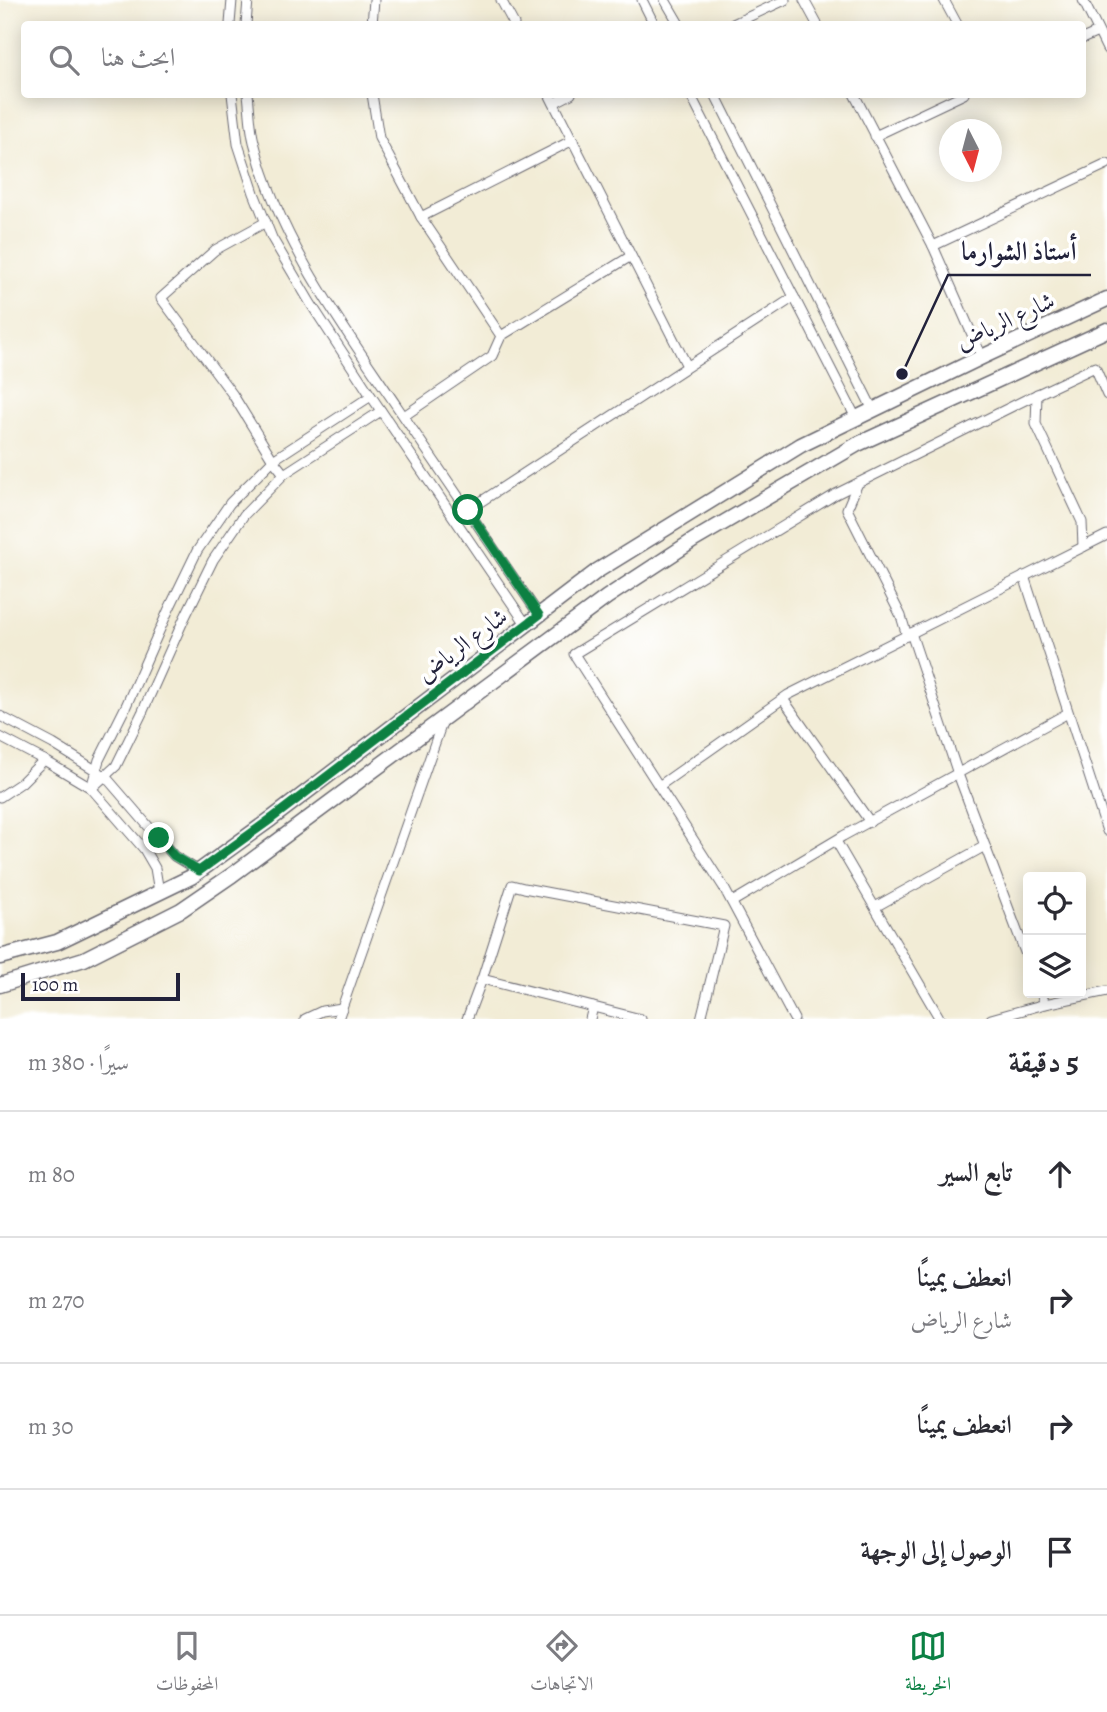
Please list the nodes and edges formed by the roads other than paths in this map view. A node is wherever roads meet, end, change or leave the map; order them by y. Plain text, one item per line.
1 (232, 0) edge
2 (248, 0) edge
3 (374, 0) edge
4 (501, 0) edge
5 (642, 0) edge
6 (666, 0) edge
7 (785, 0) edge
8 (804, 0) edge
9 (944, 0) edge
10 (1083, 0) edge
11 (230, 21) edge
12 (246, 21) edge
13 (372, 21) edge
14 (512, 21) edge
15 (652, 21) edge
16 (677, 21) edge
17 (740, 21) edge
18 (815, 21) edge
19 (955, 21) edge
20 (1098, 32) junction
21 (1086, 38) edge
22 (1107, 50) edge
23 (232, 98) edge
24 (249, 98) edge
25 (373, 98) edge
26 (692, 98) edge
27 (717, 98) edge
28 (855, 98) edge
29 (956, 98) edge
30 (552, 99) edge
31 (875, 136) junction
32 (573, 140) junction
33 (1107, 164) edge
34 (421, 216) junction
35 (266, 222) junction
36 (933, 246) junction
37 (631, 256) junction
38 (794, 296) junction
39 (1107, 299) edge
40 (1107, 330) edge
41 (501, 336) junction
42 (982, 357) junction
43 (687, 366) junction
44 (1037, 394) junction
45 (1107, 395) edge
46 (371, 396) junction
47 (1025, 400) junction
48 (1036, 406) junction
49 (873, 410) junction
50 (381, 411) junction
51 (404, 416) junction
52 (856, 418) junction
53 (273, 460) junction
54 (284, 474) junction
55 (858, 482) junction
56 (468, 510) junction
57 (1107, 534) edge
58 (1083, 547) junction
59 (1024, 576) junction
60 (539, 615) junction
61 (526, 624) junction
62 (909, 635) junction
63 (783, 699) junction
64 (1068, 713) junction
65 (0, 716) edge
66 (443, 719) junction
67 (0, 737) edge
68 (44, 760) junction
69 (96, 770) junction
70 (958, 774) junction
71 (105, 776) junction
72 (659, 786) junction
73 (91, 788) junction
74 (0, 797) edge
75 (870, 822) junction
76 (1107, 831) edge
77 (836, 841) junction
78 (985, 846) junction
79 (199, 871) junction
80 (159, 892) junction
81 (732, 902) junction
82 (875, 907) junction
83 (1023, 947) edge
84 (0, 957) edge
85 (482, 979) junction
86 (0, 985) edge
87 (1107, 991) edge
88 (1043, 998) edge
89 (1045, 1004) junction
90 (593, 1007) junction
91 (342, 1008) junction
92 (305, 1019) edge
93 (338, 1019) edge
94 (467, 1019) edge
95 (590, 1019) edge
96 (641, 1019) edge
97 (701, 1019) edge
98 (794, 1019) edge
99 (940, 1019) edge
100 (991, 1019) edge

1 - 11 street
2 - 12 street
3 - 13 street
4 - 14 street
5 - 15 street
6 - 16 street
7 - 17 street
8 - 18 street
9 - 19 street
10 - 20 street
20 - 21 street
20 - 22 street
23 - 35 street
24 - 51 street
25 - 34 street
26 - 38 street
27 - 49 street
28 - 31 street
29 - 31 street
30 - 32 street
31 - 36 street
32 - 34 street
32 - 37 street
33 - 36 street
34 - 41 street
35 - 46 street
35 - 53 street
36 - 42 street
37 - 41 street
37 - 43 street
38 - 43 street
38 - 52 street
39 - 42 main road, شارع الرياض
40 - 66 main road, شارع الرياض
41 - 51 street
42 - 49 main road, شارع الرياض
43 - 56 street
44 - 45 street
44 - 47 street
44 - 48 street
46 - 50 street
46 - 53 street
47 - 48 street
47 - 55 street
48 - 58 street
49 - 52 main road, شارع الرياض
50 - 54 street
50 - 61 street
51 - 56 street
52 - 60 main road, شارع الرياض
53 - 54 street
53 - 69 street
54 - 71 street
55 - 62 street
55 - 72 street
56 - 60 street
57 - 58 street
58 - 59 street
59 - 62 street
59 - 64 street
60 - 61 main road, شارع الرياض
61 - 79 main road, شارع الرياض
62 - 63 street
62 - 70 street
63 - 72 street
63 - 75 street
64 - 70 street
64 - 76 street
65 - 69 street
66 - 86 main road, شارع الرياض
66 - 91 street
67 - 68 street
68 - 73 street
68 - 74 street
69 - 71 street
69 - 73 street
70 - 75 street
70 - 78 street
71 - 73 street
71 - 79 street
72 - 81 street
73 - 80 street
75 - 77 street
77 - 81 street
77 - 82 street
78 - 82 street
78 - 83 street
79 - 80 main road, شارع الرياض
80 - 84 main road, شارع الرياض
81 - 98 street
82 - 99 street
85 - 90 street
85 - 94 street
85 - 97 street
87 - 89 street
88 - 89 street
89 - 100 street
90 - 95 street
90 - 96 street
91 - 92 street
91 - 93 street

